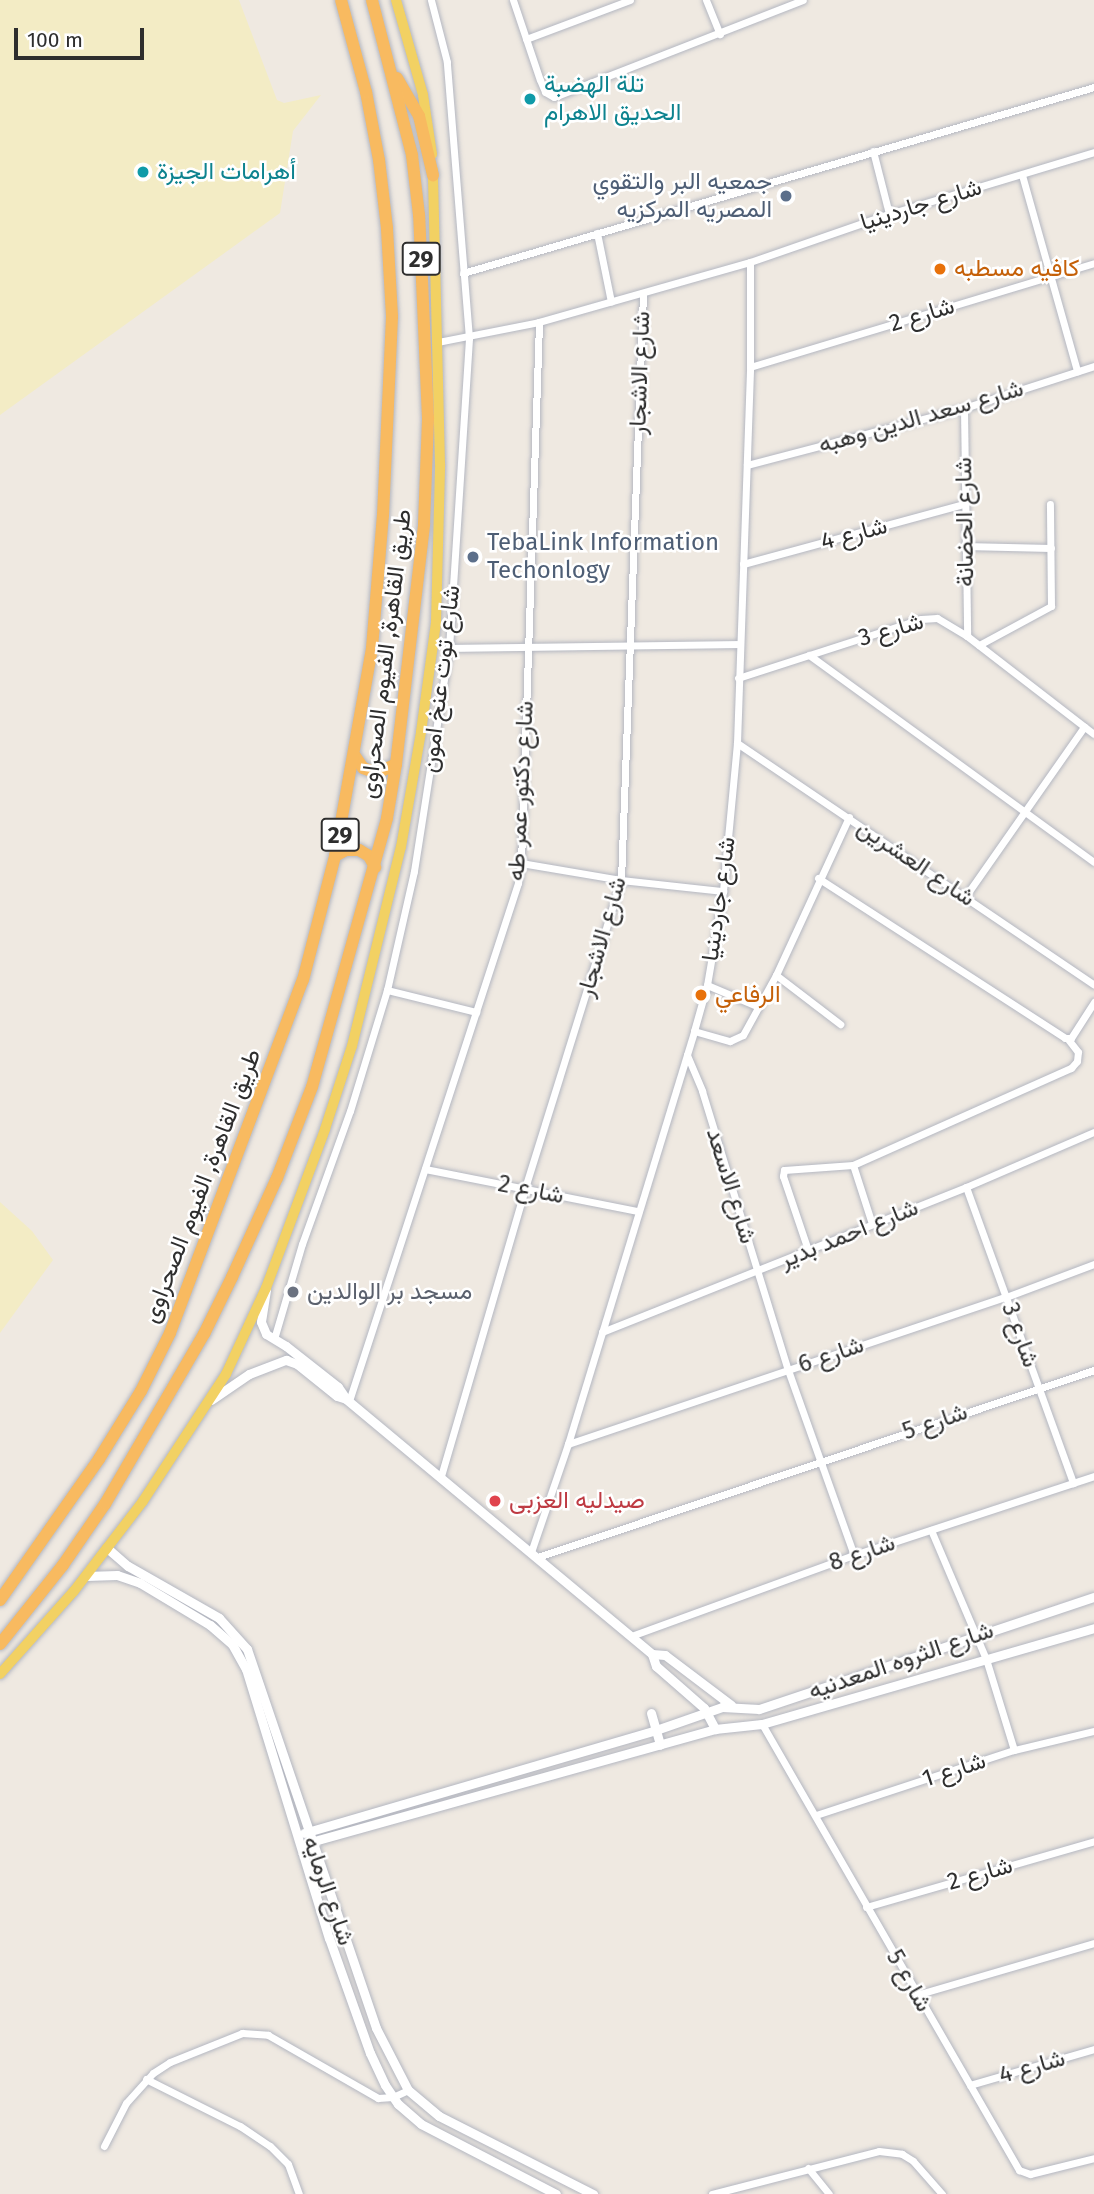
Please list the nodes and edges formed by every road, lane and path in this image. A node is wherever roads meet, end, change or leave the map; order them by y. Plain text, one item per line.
1 (341, 0) edge
2 (372, 0) edge
3 (396, 0) edge
4 (431, 0) edge
5 (513, 0) edge
6 (629, 0) edge
7 (706, 0) edge
8 (803, 0) edge
9 (720, 34) junction
10 (526, 39) junction
11 (392, 74) junction
12 (1094, 88) edge
13 (873, 151) junction
14 (1094, 152) edge
15 (433, 175) junction
16 (1022, 175) junction
17 (889, 214) junction
18 (597, 233) junction
19 (750, 262) junction
20 (1094, 262) edge
21 (463, 273) junction
22 (1050, 276) junction
23 (643, 293) junction
24 (611, 302) junction
25 (539, 322) junction
26 (469, 338) junction
27 (438, 342) junction
28 (1094, 366) edge
29 (750, 367) junction
30 (1077, 370) junction
31 (964, 408) junction
32 (747, 465) junction
33 (964, 504) junction
34 (1050, 504) dead end
35 (964, 546) junction
36 (1051, 548) junction
37 (743, 564) junction
38 (967, 636) junction
39 (738, 644) junction
40 (979, 645) junction
41 (630, 647) junction
42 (449, 649) junction
43 (528, 649) junction
44 (809, 655) junction
45 (737, 678) junction
46 (1084, 727) junction
47 (1094, 734) edge
48 (737, 743) junction
49 (355, 756) junction
50 (396, 764) junction
51 (1025, 813) junction
52 (849, 817) junction
53 (335, 856) junction
54 (1094, 862) edge
55 (521, 863) junction
56 (375, 867) junction
57 (818, 878) junction
58 (621, 880) junction
59 (723, 891) junction
60 (965, 897) junction
61 (776, 975) junction
62 (707, 985) junction
63 (1094, 985) edge
64 (387, 990) junction
65 (1094, 1002) edge
66 (759, 1007) junction
67 (476, 1012) junction
68 (840, 1024) dead end
69 (694, 1031) junction
70 (1068, 1039) junction
71 (687, 1055) junction
72 (1094, 1132) edge
73 (853, 1166) junction
74 (425, 1169) junction
75 (966, 1187) junction
76 (525, 1188) junction
77 (638, 1211) junction
78 (872, 1224) junction
79 (808, 1250) junction
80 (1094, 1264) edge
81 (758, 1271) junction
82 (266, 1289) junction
83 (1006, 1297) junction
84 (602, 1332) junction
85 (274, 1339) junction
86 (788, 1370) junction
87 (1094, 1370) edge
88 (1039, 1387) junction
89 (348, 1400) junction
90 (208, 1402) junction
91 (568, 1444) junction
92 (820, 1461) junction
93 (440, 1476) junction
94 (1094, 1476) edge
95 (1073, 1482) junction
96 (931, 1530) junction
97 (107, 1548) junction
98 (534, 1554) junction
99 (854, 1555) junction
100 (86, 1576) junction
101 (1094, 1597) edge
102 (0, 1600) edge
103 (1094, 1628) edge
104 (975, 1635) junction
105 (631, 1636) junction
106 (0, 1644) edge
107 (652, 1654) junction
108 (986, 1659) junction
109 (0, 1674) edge
110 (733, 1707) junction
111 (707, 1712) junction
112 (652, 1713) dead end
113 (762, 1724) junction
114 (715, 1729) junction
115 (656, 1730) junction
116 (1094, 1731) edge
117 (660, 1745) junction
118 (1014, 1750) junction
119 (816, 1815) junction
120 (307, 1832) junction
121 (296, 1835) junction
122 (1094, 1840) edge
123 (310, 1842) junction
124 (300, 1845) junction
125 (866, 1906) junction
126 (1094, 1943) edge
127 (916, 1995) junction
128 (1094, 2049) edge
129 (146, 2080) junction
130 (970, 2085) junction
131 (408, 2090) junction
132 (393, 2098) junction
133 (104, 2146) dead end
134 (1094, 2158) edge
135 (808, 2168) junction
136 (299, 2194) edge
137 (556, 2194) edge
138 (593, 2194) edge
139 (712, 2194) edge
140 (830, 2194) edge
141 (942, 2194) edge

1 - 49 highway, طريق القاهرة, الفيوم الصحراوى / 29
2 - 11 highway, طريق القاهرة, الفيوم الصحراوى / 29
3 - 15 main road
4 - 21 street, شارع توت عنخ امون
5 - 10 street
6 - 10 street
7 - 9 street
8 - 9 street
9 - 10 street
11 - 15 highway
11 - 50 highway, طريق القاهرة, الفيوم الصحراوى / 29
12 - 13 street
13 - 17 street
13 - 18 street
14 - 16 street, شارع جاردينيا
15 - 27 main road
16 - 17 street, شارع جاردينيا
16 - 22 street
17 - 19 street, شارع جاردينيا
18 - 21 street
18 - 24 street
19 - 23 street, شارع جاردينيا
19 - 29 street, شارع جاردينيا
20 - 22 street, شارع 2
21 - 26 street, شارع توت عنخ امون
22 - 29 street, شارع 2
22 - 30 street
23 - 24 street, شارع جاردينيا
23 - 41 street, شارع الاشجار
24 - 25 street, شارع جاردينيا
25 - 26 street, شارع جاردينيا
25 - 43 street, شارع دكتور عمر طه
26 - 27 street, شارع جاردينيا
26 - 42 street, شارع توت عنخ امون
27 - 82 main road
28 - 30 street, شارع سعد الدين وهبه
29 - 32 street, شارع جاردينيا
30 - 31 street, شارع سعد الدين وهبه
31 - 32 street, شارع سعد الدين وهبه
31 - 33 street, شارع الحضانة
32 - 37 street, شارع جاردينيا
33 - 35 street, شارع الحضانة
33 - 37 street, شارع 4
34 - 36 street
35 - 36 street
35 - 38 street, شارع الحضانة
36 - 40 street
37 - 39 street, شارع جاردينيا
38 - 40 street, شارع 3
38 - 44 street, شارع 3
39 - 41 street
39 - 45 street, شارع جاردينيا
40 - 46 street, شارع 3
41 - 43 street
41 - 58 street, شارع الاشجار
42 - 43 street
42 - 64 street, شارع توت عنخ امون
43 - 55 street, شارع دكتور عمر طه
44 - 45 street, شارع 3
44 - 51 street
45 - 48 street, شارع جاردينيا
46 - 47 street, شارع 3
46 - 51 street
48 - 52 street, شارع العشرين
48 - 59 street, شارع جاردينيا
49 - 50 highway
49 - 53 highway, طريق القاهرة, الفيوم الصحراوى / 29
50 - 56 highway, طريق القاهرة, الفيوم الصحراوى / 29
51 - 54 street
51 - 60 street
52 - 57 street
52 - 60 street, شارع العشرين
53 - 56 highway
53 - 102 highway, طريق القاهرة, الفيوم الصحراوى / 29
55 - 58 street
55 - 67 street, شارع دكتور عمر طه
56 - 106 highway, طريق القاهرة, الفيوم الصحراوى / 29
57 - 61 street
57 - 70 street
58 - 59 street
58 - 76 street, شارع الاشجار
59 - 62 street, شارع جاردينيا
60 - 63 street, شارع العشرين
61 - 66 street
61 - 68 street
62 - 66 street
62 - 69 street, شارع جاردينيا
64 - 67 street
64 - 85 street, شارع توت عنخ امون
65 - 70 street
66 - 69 street
67 - 74 street, شارع دكتور عمر طه
69 - 71 street, شارع جاردينيا
70 - 73 street
71 - 77 street, شارع جاردينيا
71 - 81 street, شارع الاسعد
72 - 75 street, شارع احمد بدير
73 - 78 street
73 - 79 street
74 - 76 street, شارع 2
74 - 89 street, شارع دكتور عمر طه
75 - 78 street, شارع احمد بدير
75 - 83 street, شارع 3
76 - 77 street, شارع 2
76 - 93 street, شارع الاشجار
77 - 84 street, شارع جاردينيا
78 - 79 street, شارع احمد بدير
79 - 81 street, شارع احمد بدير
80 - 83 street, شارع 6
81 - 84 street, شارع احمد بدير
81 - 86 street, شارع الاسعد
82 - 85 street
82 - 90 main road
83 - 86 street, شارع 6
83 - 88 street, شارع 3
84 - 91 street, شارع جاردينيا
85 - 89 street
86 - 91 street, شارع 6
86 - 92 street, شارع الاسعد
87 - 88 street, شارع 5
88 - 92 street, شارع 5
88 - 95 street, شارع 3
89 - 90 street
89 - 93 street
90 - 97 main road
91 - 98 street, شارع جاردينيا
92 - 98 street, شارع 5
92 - 99 street, شارع الاسعد
93 - 98 street
94 - 95 street, شارع 8
95 - 96 street, شارع 8
96 - 99 street, شارع 8
96 - 104 street
97 - 100 main road
97 - 120 street, شارع الرمايه
98 - 105 street
99 - 105 street, شارع 8
100 - 109 main road
100 - 121 street, شارع الرمايه
101 - 104 street, شارع الثروه المعدنيه
103 - 108 street, شارع الثروه المعدنيه
104 - 108 street
104 - 110 street, شارع الثروه المعدنيه
105 - 107 street
107 - 110 street
107 - 111 street
108 - 113 street, شارع الثروه المعدنيه
108 - 118 street
110 - 111 street, شارع الثروه المعدنيه
111 - 114 street
111 - 115 street, شارع الثروه المعدنيه
112 - 115 street
113 - 114 street, شارع الثروه المعدنيه
113 - 119 street, شارع 5
114 - 117 street, شارع الثروه المعدنيه
115 - 117 street
115 - 120 street, شارع الثروه المعدنيه
116 - 118 street, شارع 1
117 - 123 street, شارع الثروه المعدنيه
118 - 119 street, شارع 1
119 - 125 street, شارع 5
120 - 121 street, شارع الثروه المعدنيه
120 - 123 street, شارع الرمايه
121 - 124 street, شارع الرمايه
122 - 125 street, شارع 2
123 - 124 street, شارع الثروه المعدنيه
123 - 131 street, شارع الرمايه
124 - 132 street, شارع الرمايه
125 - 127 street, شارع 5
126 - 127 street
127 - 130 street, شارع 5
128 - 130 street, شارع 4
129 - 132 street
129 - 133 street
129 - 136 street
130 - 134 street, شارع 5
131 - 132 street
131 - 138 street, شارع الرمايه
132 - 137 street, شارع الرمايه
135 - 139 street
135 - 140 street
135 - 141 street

